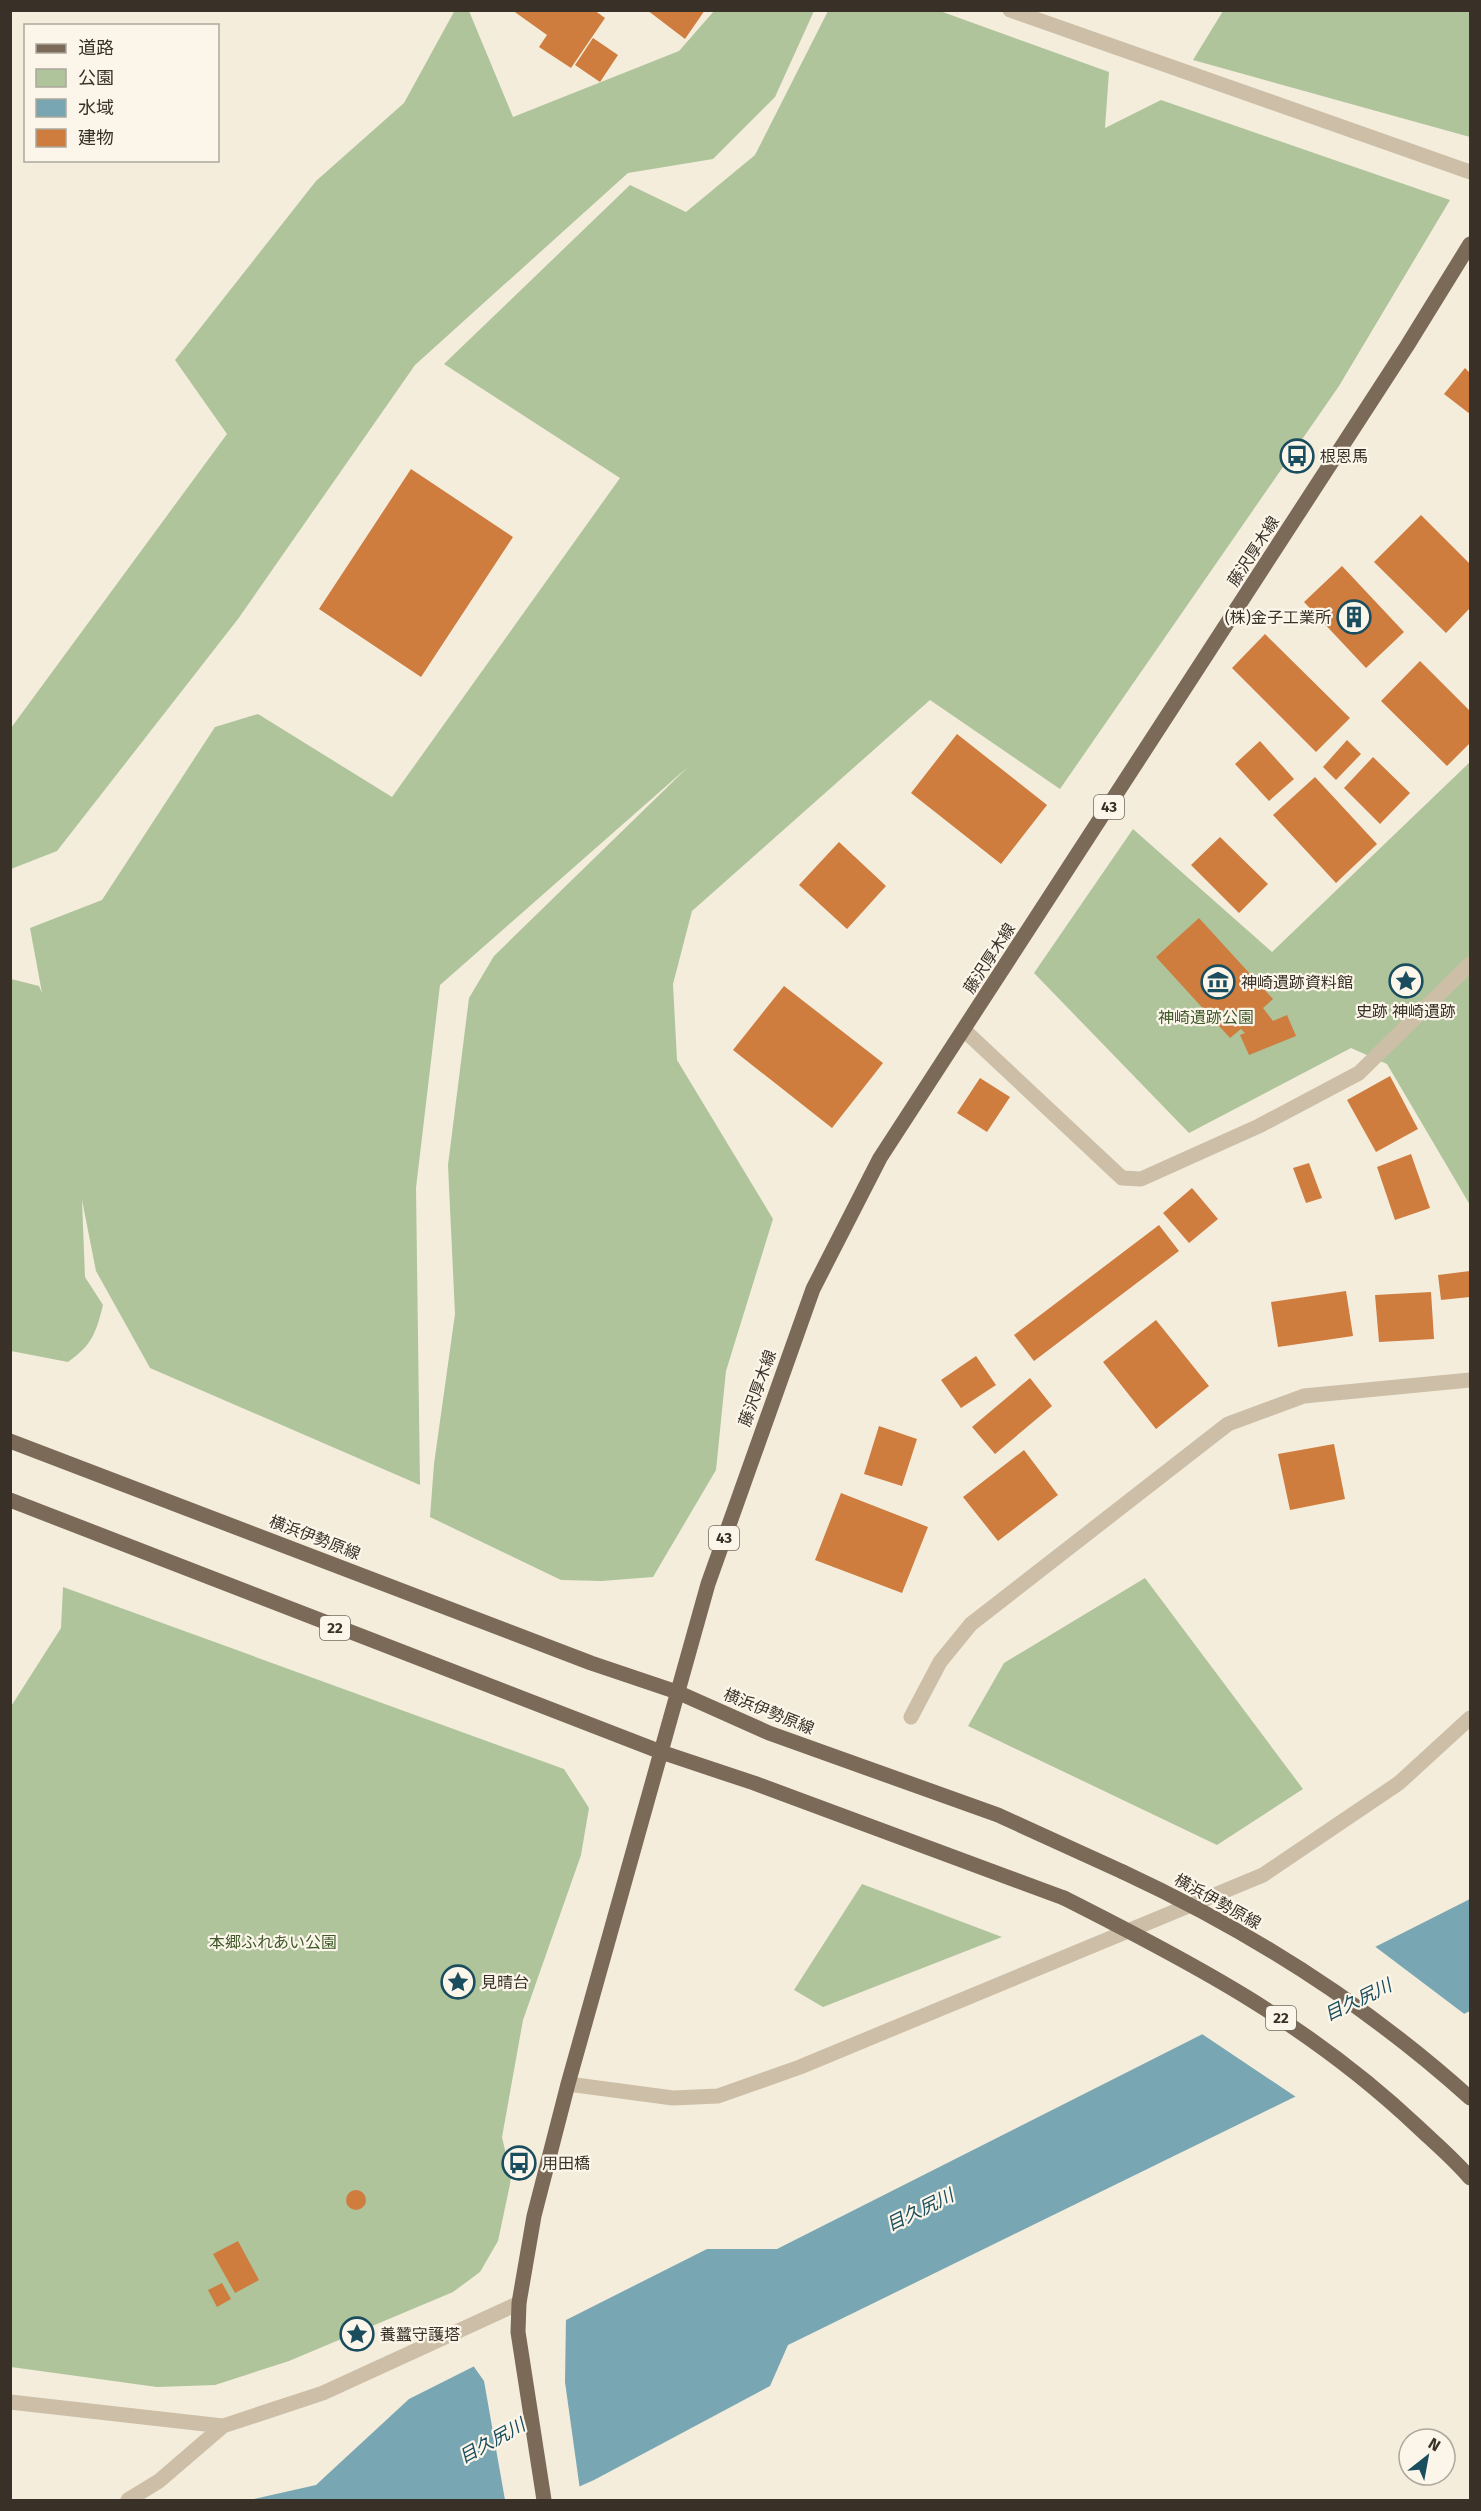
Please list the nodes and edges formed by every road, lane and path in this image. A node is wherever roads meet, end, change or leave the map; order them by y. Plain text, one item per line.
1 (1010, 10) edge
2 (1470, 172) edge
3 (1470, 244) edge
4 (1470, 964) edge
5 (964, 1030) junction
6 (1470, 1380) edge
7 (10, 1441) edge
8 (10, 1500) edge
9 (677, 1692) junction
10 (911, 1718) dead end
11 (1470, 1718) edge
12 (661, 1752) junction
13 (568, 2084) junction
14 (1470, 2098) edge
15 (1470, 2178) edge
16 (519, 2308) junction
17 (10, 2402) edge
18 (223, 2426) junction
19 (128, 2500) edge
20 (544, 2500) edge

1 - 2 street
3 - 5 main road, 藤沢厚木線 / 43
4 - 5 street
5 - 9 main road, 藤沢厚木線 / 43
6 - 10 street
7 - 9 main road, 横浜伊勢原線
8 - 12 main road, 22
9 - 12 main road, 藤沢厚木線 / 43
9 - 14 main road, 横浜伊勢原線, bridge
11 - 13 street
12 - 13 main road
12 - 15 main road, 22, bridge
13 - 16 main road
16 - 18 street
16 - 20 main road
17 - 18 street
18 - 19 street

